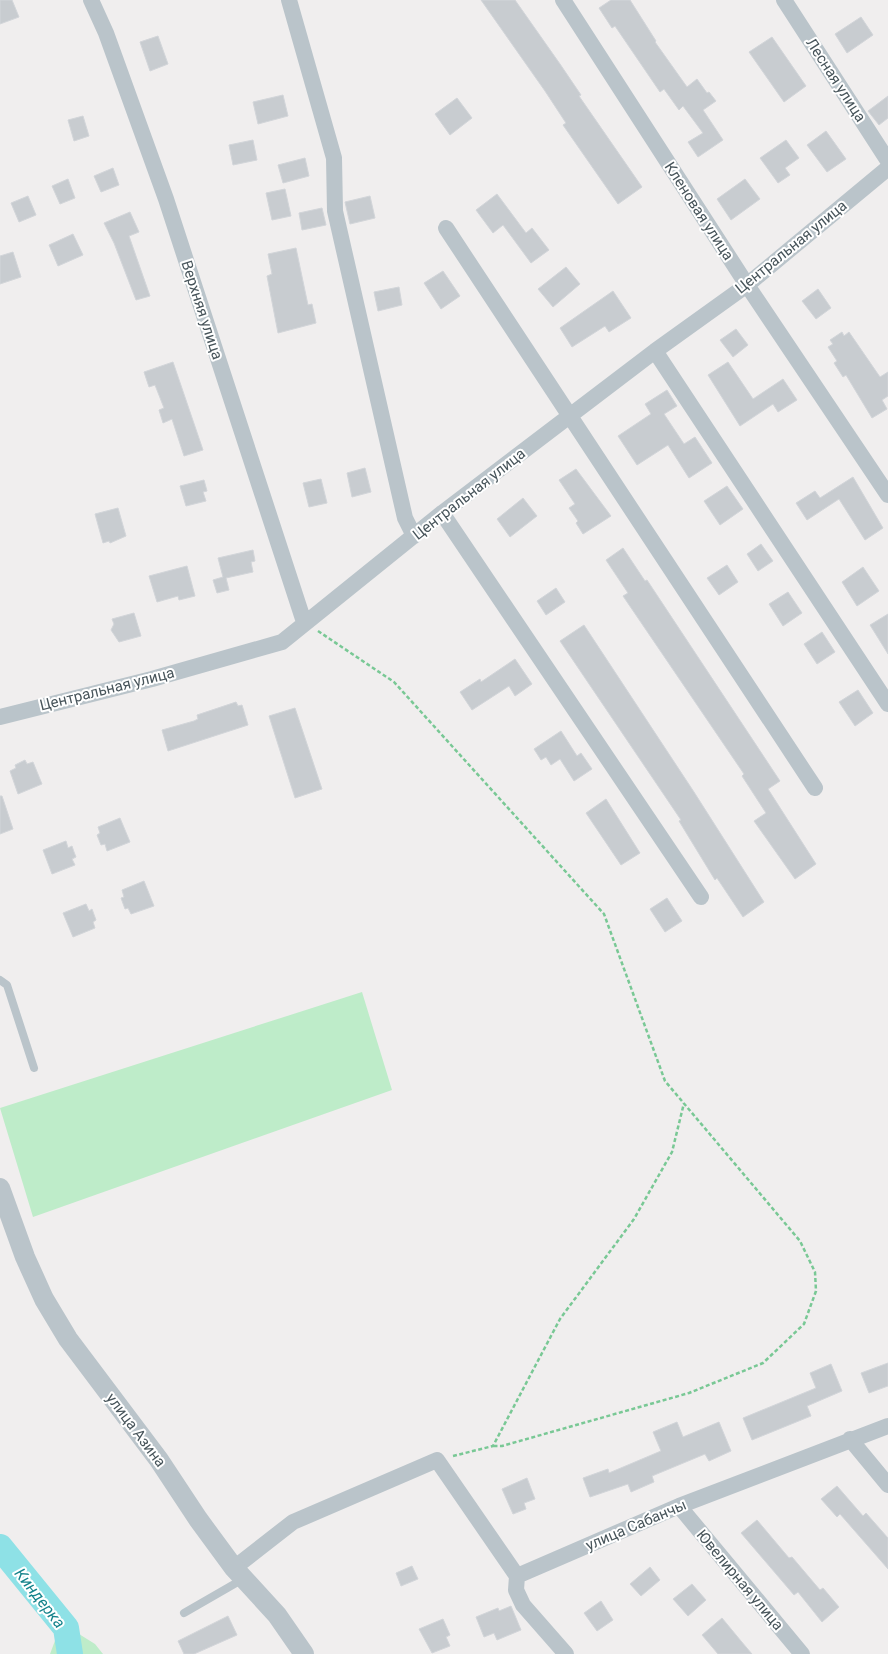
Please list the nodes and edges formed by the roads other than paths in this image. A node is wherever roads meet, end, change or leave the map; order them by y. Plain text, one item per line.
1 (91, 0) edge
2 (289, 0) edge
3 (563, 0) edge
4 (784, 0) edge
5 (888, 161) edge
6 (888, 168) edge
7 (446, 228) dead end
8 (747, 285) junction
9 (655, 351) junction
10 (569, 417) junction
11 (888, 496) edge
12 (442, 514) junction
13 (414, 536) junction
14 (304, 622) junction
15 (888, 704) edge
16 (0, 717) edge
17 (815, 788) dead end
18 (701, 897) dead end
19 (0, 980) edge
20 (34, 1068) dead end
21 (0, 1188) edge
22 (888, 1426) edge
23 (850, 1439) junction
24 (888, 1485) edge
25 (679, 1506) junction
26 (240, 1573) junction
27 (517, 1576) junction
28 (184, 1613) dead end
29 (304, 1654) edge
30 (566, 1654) edge
31 (802, 1654) edge

1 - 14 street, Верхняя улица
2 - 13 street
3 - 8 street, Кленовая улица
4 - 5 street, Лесная улица
6 - 8 street, Центральная улица
7 - 10 street
8 - 9 street, Центральная улица
8 - 11 street, Кленовая улица
9 - 10 street, Центральная улица
9 - 15 street
10 - 12 street, Центральная улица
10 - 17 street
12 - 13 street, Центральная улица
12 - 18 street
13 - 14 street, Центральная улица
14 - 16 street, Центральная улица
19 - 20 lane
21 - 26 street, улица Азина
22 - 23 street, улица Сабанчы
23 - 24 street
23 - 25 street, улица Сабанчы
25 - 27 street, улица Сабанчы
25 - 31 street, Ювелирная улица
26 - 27 street
26 - 28 lane
26 - 29 street, улица Азина
27 - 30 street

